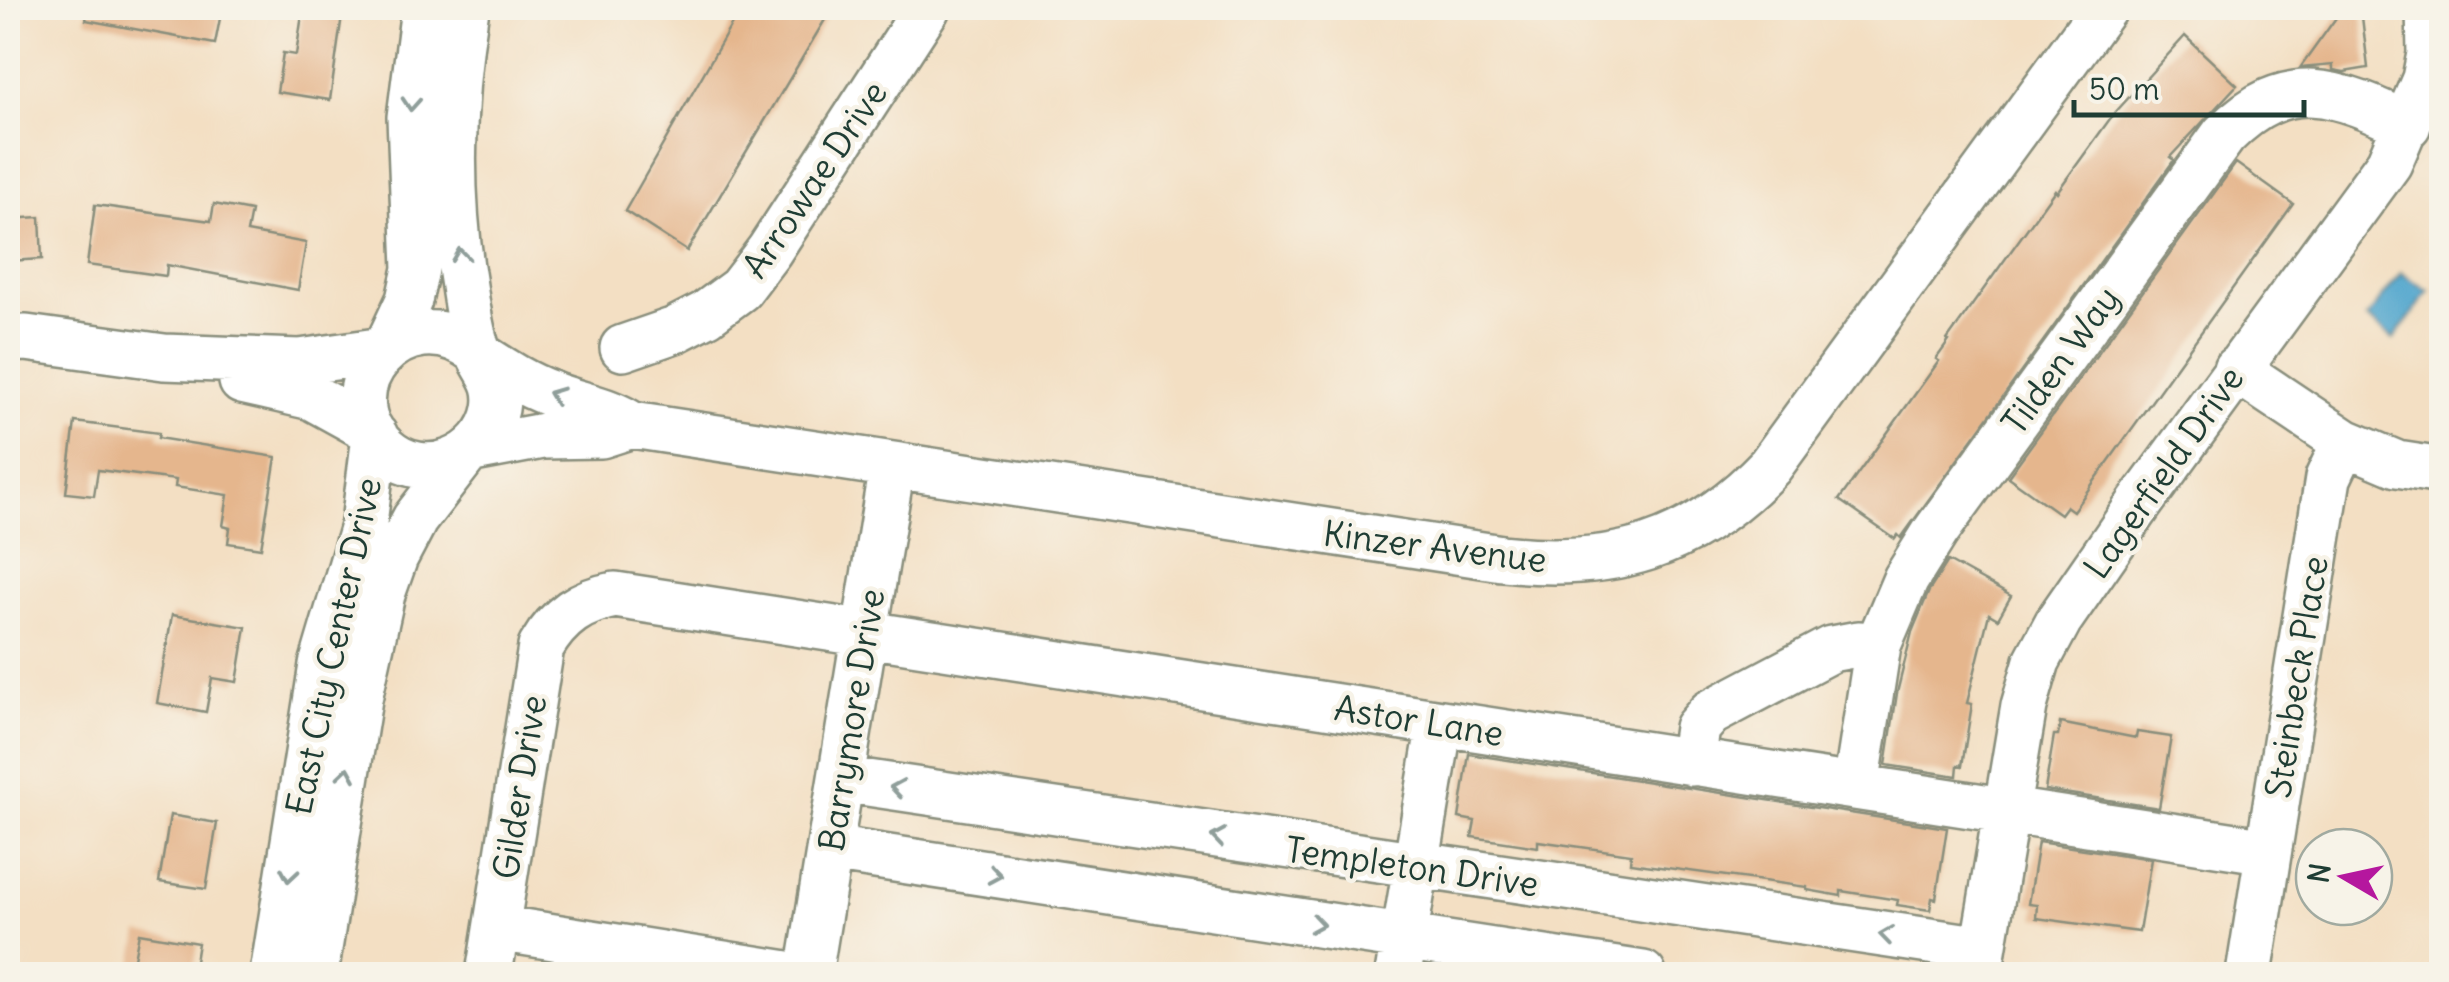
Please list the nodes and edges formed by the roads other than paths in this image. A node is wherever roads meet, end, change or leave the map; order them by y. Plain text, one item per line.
1 (424, 8) edge
2 (466, 8) edge
3 (928, 8) edge
4 (2429, 8) edge
5 (2094, 10) edge
6 (2408, 125) junction
7 (8, 338) edge
8 (623, 348) dead end
9 (385, 350) junction
10 (479, 353) junction
11 (164, 358) junction
12 (2236, 369) junction
13 (632, 425) junction
14 (372, 433) junction
15 (2344, 442) junction
16 (468, 453) junction
17 (892, 466) junction
18 (2442, 471) edge
19 (572, 610) joint
20 (865, 634) junction
21 (1878, 645) junction
22 (1440, 723) junction
23 (1692, 763) junction
24 (842, 779) junction
25 (1856, 786) junction
26 (2008, 809) junction
27 (830, 849) junction
28 (2268, 851) junction
29 (1416, 867) junction
30 (497, 928) junction
31 (1401, 956) edge
32 (1981, 962) edge
33 (273, 974) edge
34 (315, 974) edge
35 (489, 974) edge
36 (787, 974) edge
37 (810, 974) edge
38 (1643, 974) edge
39 (2249, 974) edge

1 -> 9 street
10 -> 2 street
3 - 8 street, Arrowae Drive
4 - 6 street, Lagerfield Drive
5 - 17 street, Kinzer Avenue
6 - 12 street, Lagerfield Drive
6 - 21 street, Tilden Way
7 - 11 street
9 - 10 street
9 - 11 street
9 - 14 street
13 -> 10 street, Kinzer Avenue
10 - 16 street
11 - 14 street
12 - 15 street
12 - 26 street, Lagerfield Drive
13 - 16 street, Kinzer Avenue
13 - 17 street, Kinzer Avenue
14 - 16 street
14 -> 33 street, East City Center Drive
15 - 18 street
15 - 28 street, Steinbeck Place
34 -> 16 street, East City Center Drive
17 - 20 street, Barrymore Drive
19 - 20 street, Astor Lane
19 - 30 street, Gilder Drive
20 - 22 street, Astor Lane
20 - 24 street, Barrymore Drive
21 - 23 street
21 - 25 street, Tilden Way
22 - 23 street, Astor Lane
22 - 29 street
23 - 25 street, Astor Lane
24 - 27 street, Barrymore Drive
29 -> 24 street, Templeton Drive
25 - 26 street, Astor Lane
26 - 28 street, Astor Lane
26 - 32 street, Lagerfield Drive
27 -> 31 street, Templeton Drive
27 - 37 street, Barrymore Drive
28 - 39 street, Steinbeck Place
29 - 31 street
32 -> 29 street, Templeton Drive
30 - 35 street, Gilder Drive
30 - 36 street
31 - 38 street, Templeton Drive

